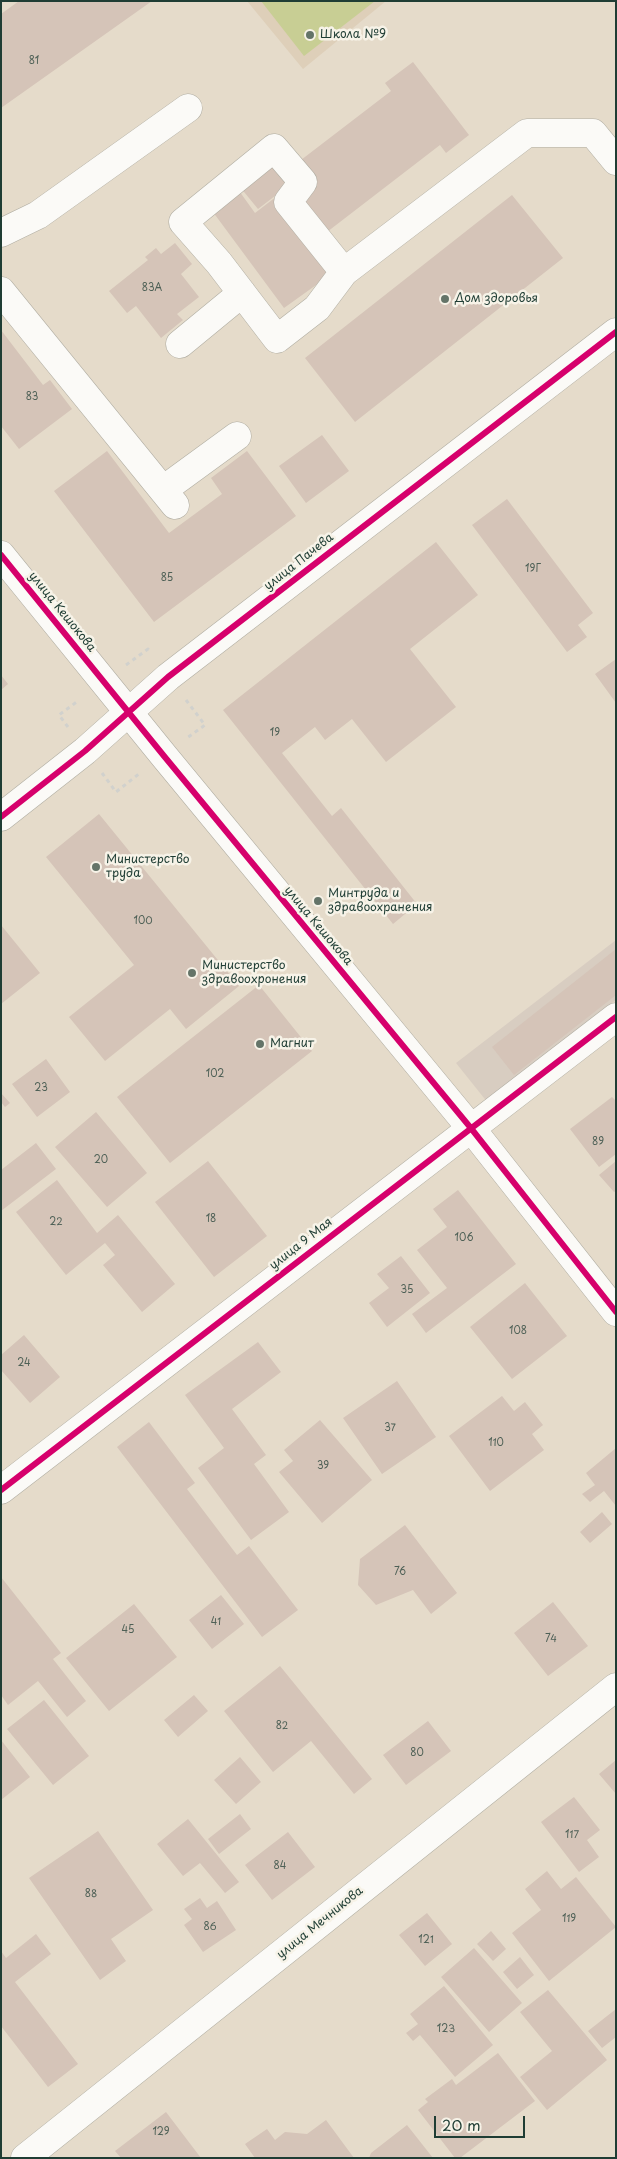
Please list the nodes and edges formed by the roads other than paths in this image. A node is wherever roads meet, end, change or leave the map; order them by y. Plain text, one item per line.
1 (188, 108) dead end
2 (616, 161) edge
3 (1, 233) edge
4 (344, 272) junction
5 (1, 291) edge
6 (242, 293) junction
7 (616, 332) edge
8 (180, 344) dead end
9 (237, 436) dead end
10 (1, 554) edge
11 (128, 712) junction
12 (1, 816) edge
13 (616, 1017) edge
14 (470, 1128) junction
15 (616, 1312) edge
16 (1, 1490) edge
17 (616, 1687) edge
18 (25, 2158) edge

1 - 3 street
2 - 4 street
4 - 6 street
4 - 6 street
5 - 9 street
6 - 8 street
7 - 11 street, улица Пачева
10 - 11 street, улица Кешокова
11 - 12 street, улица Пачева
11 - 14 street, улица Кешокова
13 - 14 street, улица 9 Мая
14 - 15 street, улица Кешокова
14 - 16 street, улица 9 Мая
17 - 18 street, улица Мечникова

